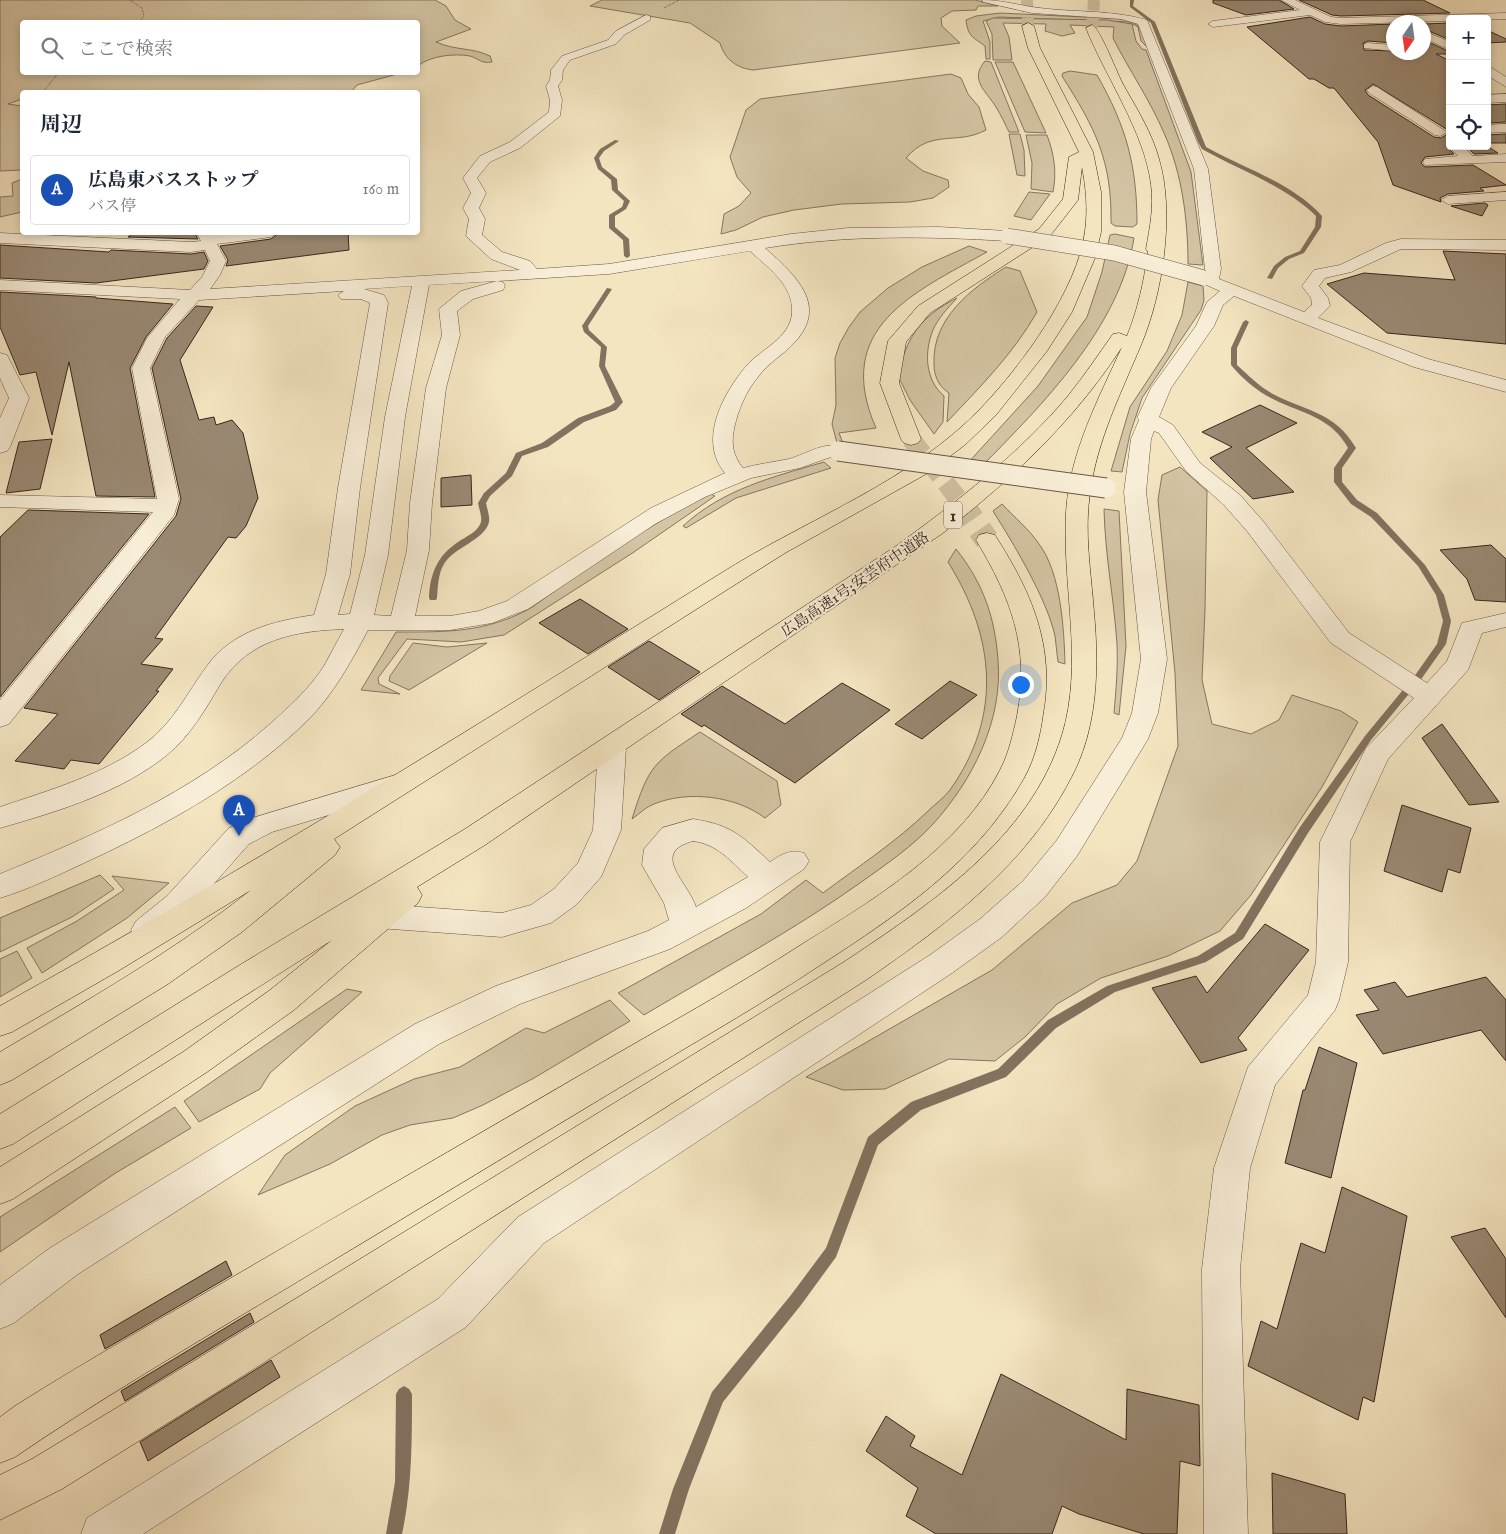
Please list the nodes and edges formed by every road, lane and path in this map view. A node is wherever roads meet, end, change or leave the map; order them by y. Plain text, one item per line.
1 (130, 0) edge
2 (987, 0) edge
3 (1286, 0) edge
4 (1474, 4) dead end
5 (1230, 10) dead end
6 (1312, 12) junction
7 (1490, 15) edge
8 (1491, 16) joint
9 (1506, 16) edge
10 (646, 18) dead end
11 (1446, 18) edge
12 (1431, 19) edge
13 (141, 20) edge
14 (1386, 21) edge
15 (1213, 24) dead end
16 (1247, 24) junction
17 (1506, 25) edge
18 (1028, 26) tunnel mouth
19 (1092, 28) tunnel mouth
20 (1431, 38) edge
21 (1446, 45) edge
22 (1368, 46) dead end
23 (1386, 47) edge
24 (1431, 47) edge
25 (1446, 47) edge
26 (1491, 70) edge
27 (1506, 70) edge
28 (1491, 72) edge
29 (56, 75) edge
30 (1052, 81) junction
31 (1506, 83) edge
32 (44, 90) edge
33 (1373, 90) dead end
34 (1506, 98) edge
35 (1491, 99) edge
36 (1506, 128) edge
37 (1491, 129) edge
38 (1416, 132) dead end
39 (1446, 134) edge
40 (1446, 135) edge
41 (1459, 150) edge
42 (1506, 158) edge
43 (1469, 160) junction
44 (1430, 162) dead end
45 (1506, 196) edge
46 (1448, 200) dead end
47 (1158, 232) junction
48 (244, 235) edge
49 (0, 238) edge
50 (207, 239) edge
51 (1506, 245) edge
52 (756, 248) junction
53 (533, 275) junction
54 (421, 282) junction
55 (1216, 283) junction
56 (0, 285) edge
57 (279, 290) junction
58 (196, 295) junction
59 (1306, 320) junction
60 (0, 359) edge
61 (1506, 386) edge
62 (1147, 418) junction
63 (910, 439) tunnel mouth
64 (0, 447) edge
65 (739, 476) junction
66 (1121, 490) junction
67 (0, 501) edge
68 (166, 506) junction
69 (987, 540) tunnel mouth
70 (1506, 620) edge
71 (359, 622) junction
72 (324, 623) junction
73 (401, 623) junction
74 (1431, 697) junction
75 (0, 718) edge
76 (612, 747) junction
77 (406, 782) junction
78 (0, 818) edge
79 (475, 837) junction
80 (0, 887) edge
81 (350, 914) junction
82 (381, 917) junction
83 (686, 926) junction
84 (107, 962) junction
85 (0, 1022) edge
86 (0, 1070) edge
87 (0, 1133) edge
88 (0, 1187) edge
89 (0, 1309) edge
90 (0, 1442) edge
91 (0, 1498) edge
92 (103, 1534) edge
93 (1226, 1534) edge

1 - 13 path
2 - 55 street
3 - 6 street
4 - 7 street
5 - 16 street
6 - 14 street
6 - 16 street
8 - 9 street
8 - 17 street
10 - 53 street
11 - 12 street
15 - 16 street
18 - 30 highway
19 - 47 highway, 広島高速1号;安芸府中道路 / 1
20 - 21 street
22 - 23 street
24 - 25 street
26 - 27 street
28 - 31 street
29 - 32 path
30 - 63 highway
30 - 77 highway
33 - 39 street
34 - 35 street
36 - 37 street
38 - 40 street
41 - 43 street
42 - 43 street
43 - 44 street
45 - 46 street
47 - 76 highway, 広島高速1号;安芸府中道路 / 1
47 - 91 highway
48 - 50 street
49 - 50 street
50 - 58 street
51 - 59 street
52 - 53 street
52 - 55 street, bridge
52 - 65 street
52 - 73 street
53 - 54 street
54 - 57 street
54 - 71 street
55 - 59 street
55 - 62 street
56 - 58 street
57 - 58 street
57 - 72 street
58 - 68 street
59 - 61 street
60 - 64 street
62 - 66 street
62 - 74 street
65 - 66 street, bridge
65 - 73 street
66 - 92 street
67 - 68 street
68 - 75 street
69 - 90 highway
70 - 74 street
71 - 72 street
71 - 73 street
71 - 80 street
72 - 78 street
74 - 93 street
76 - 79 highway, 広島高速1号;安芸府中道路 / 1
76 - 82 street
77 - 84 highway
77 - 84 street
77 - 86 highway
79 - 81 highway
79 - 82 highway
81 - 82 street
81 - 87 highway
82 - 88 highway
83 - 83 street
83 - 89 street
84 - 85 highway

